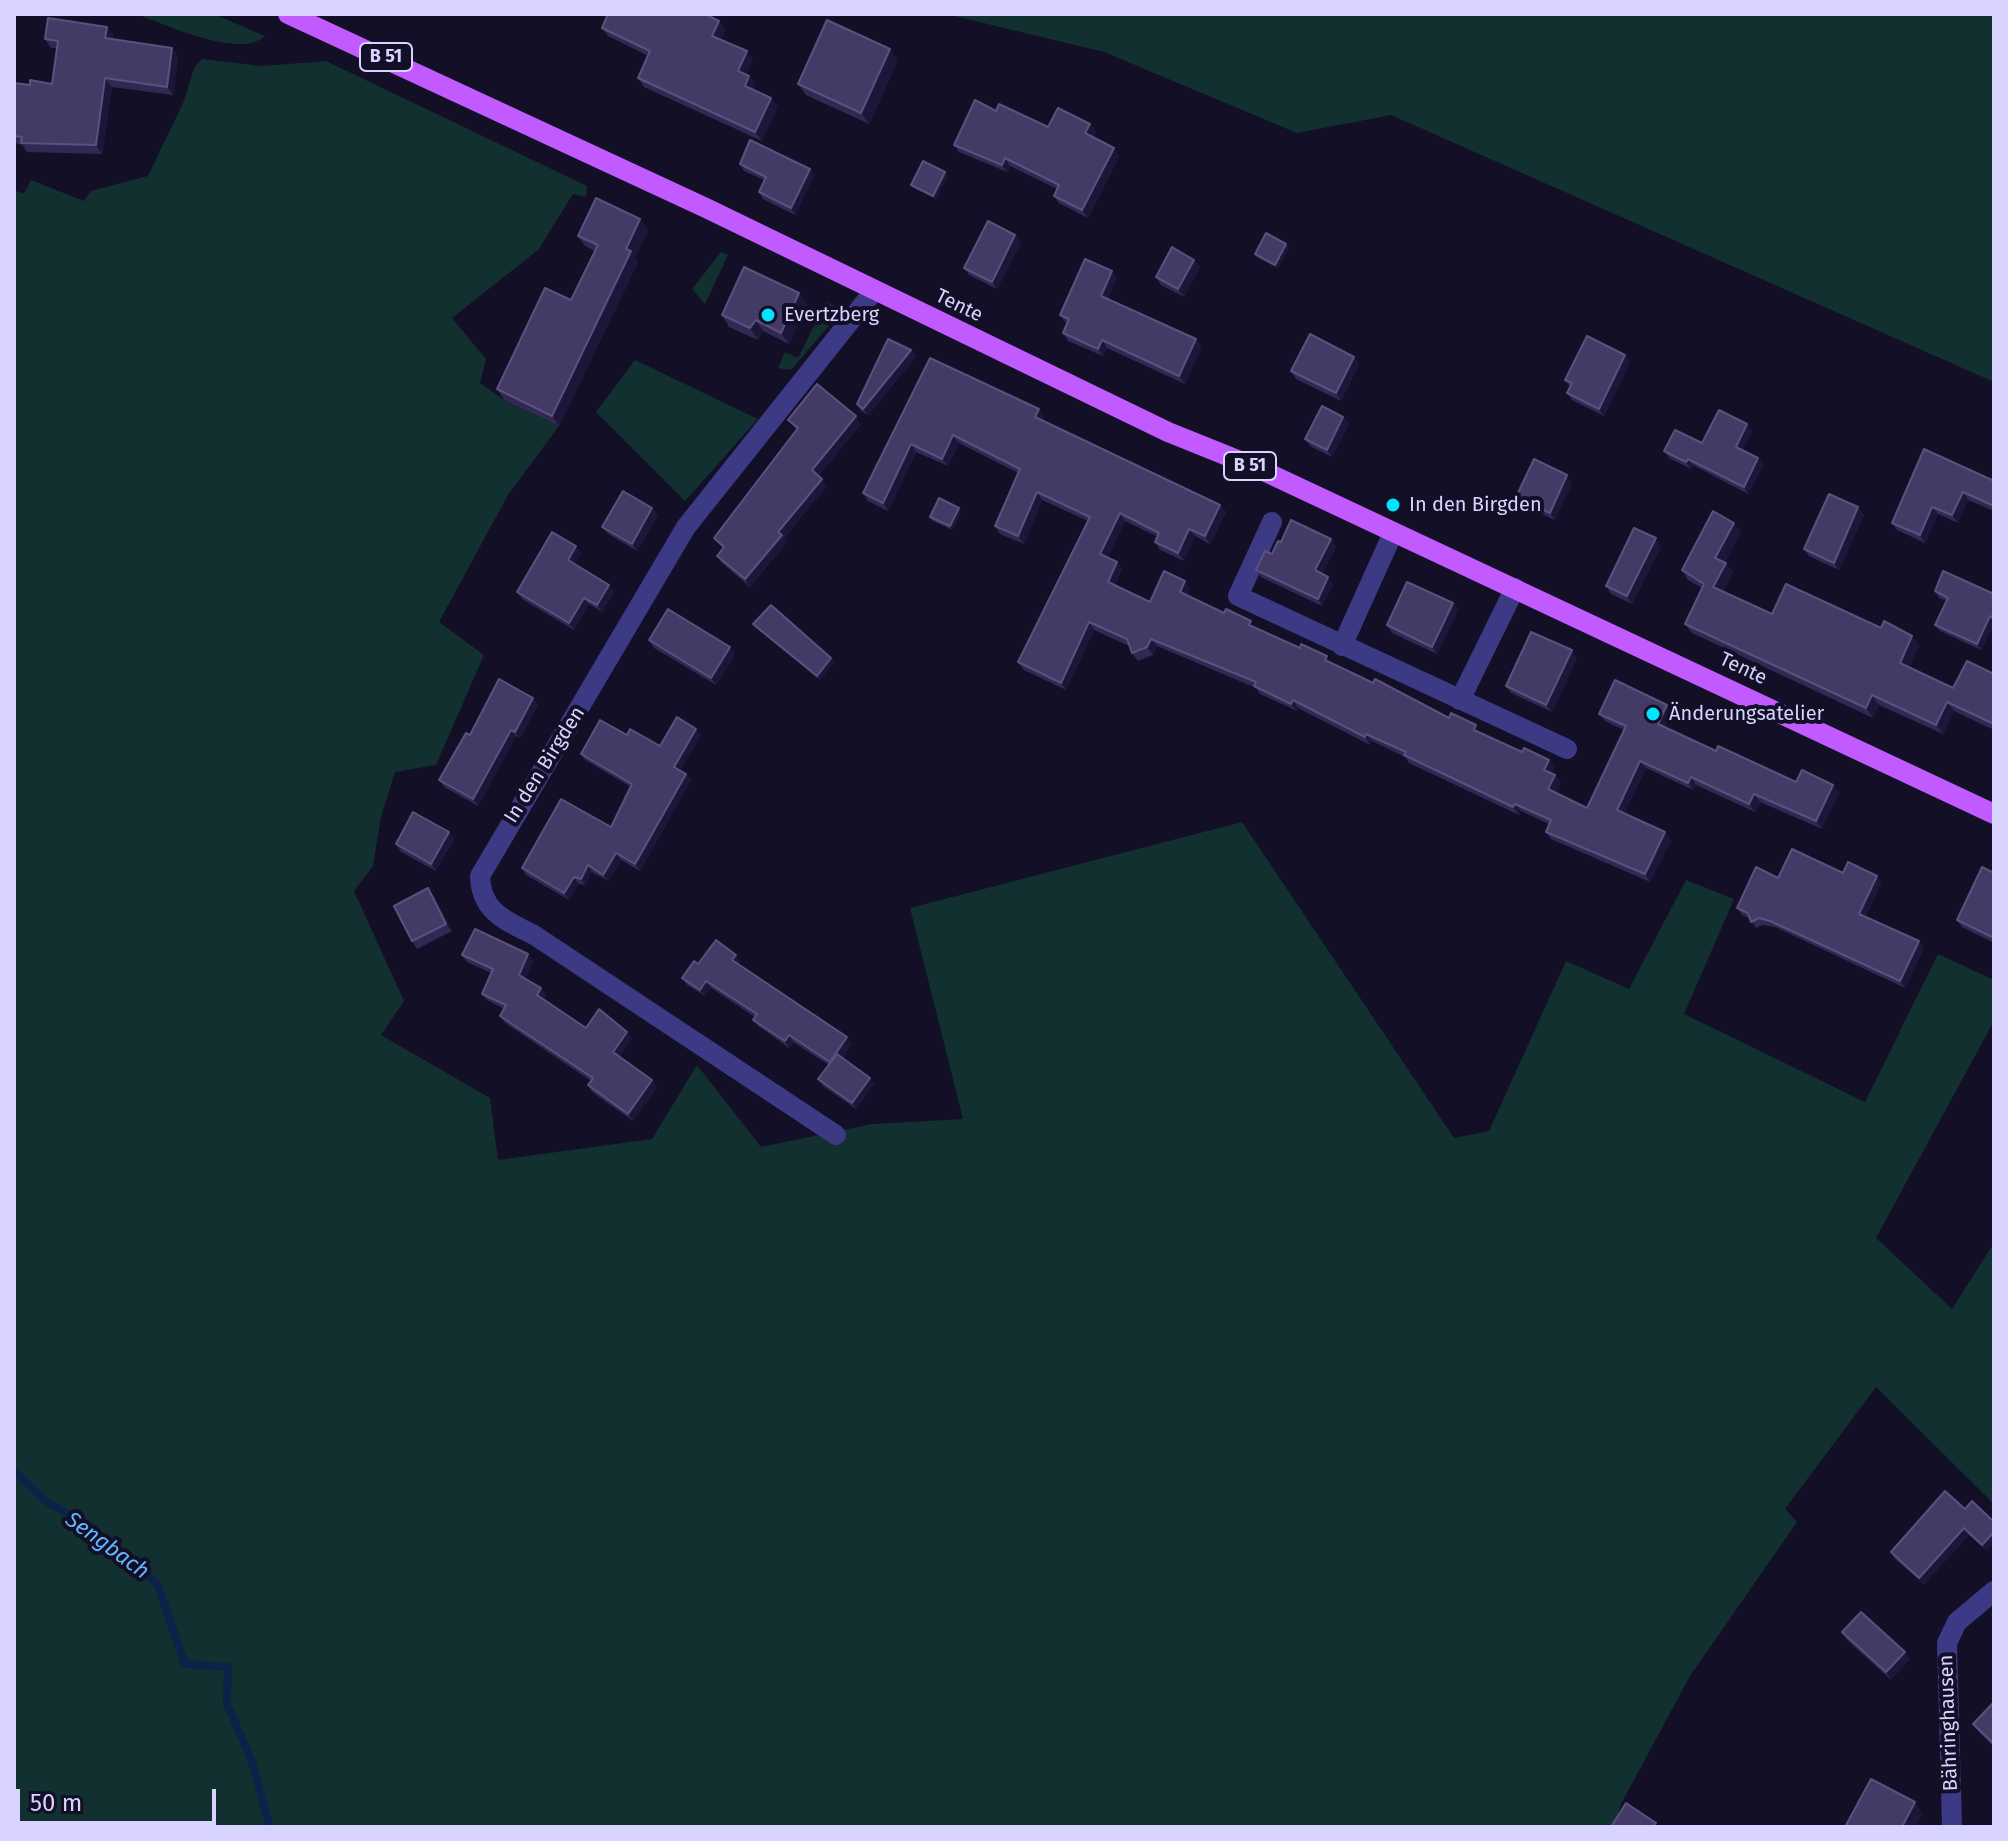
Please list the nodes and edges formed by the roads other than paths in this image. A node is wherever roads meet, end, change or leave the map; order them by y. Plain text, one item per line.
1 (288, 14) edge
2 (874, 291) junction
3 (1272, 522) dead end
4 (1393, 533) junction
5 (1515, 588) junction
6 (1342, 646) junction
7 (1460, 700) junction
8 (1567, 749) dead end
9 (1994, 814) edge
10 (836, 1135) dead end
11 (1994, 1591) edge
12 (1952, 1827) edge

1 - 2 main road, Tente / B 51
2 - 4 main road, Tente / B 51
2 - 10 street, In den Birgden
3 - 6 street
4 - 5 main road, Tente / B 51
4 - 6 street
5 - 7 street
5 - 9 main road, Tente / B 51
6 - 7 street
7 - 8 street
11 - 12 street, Bähringhausen

